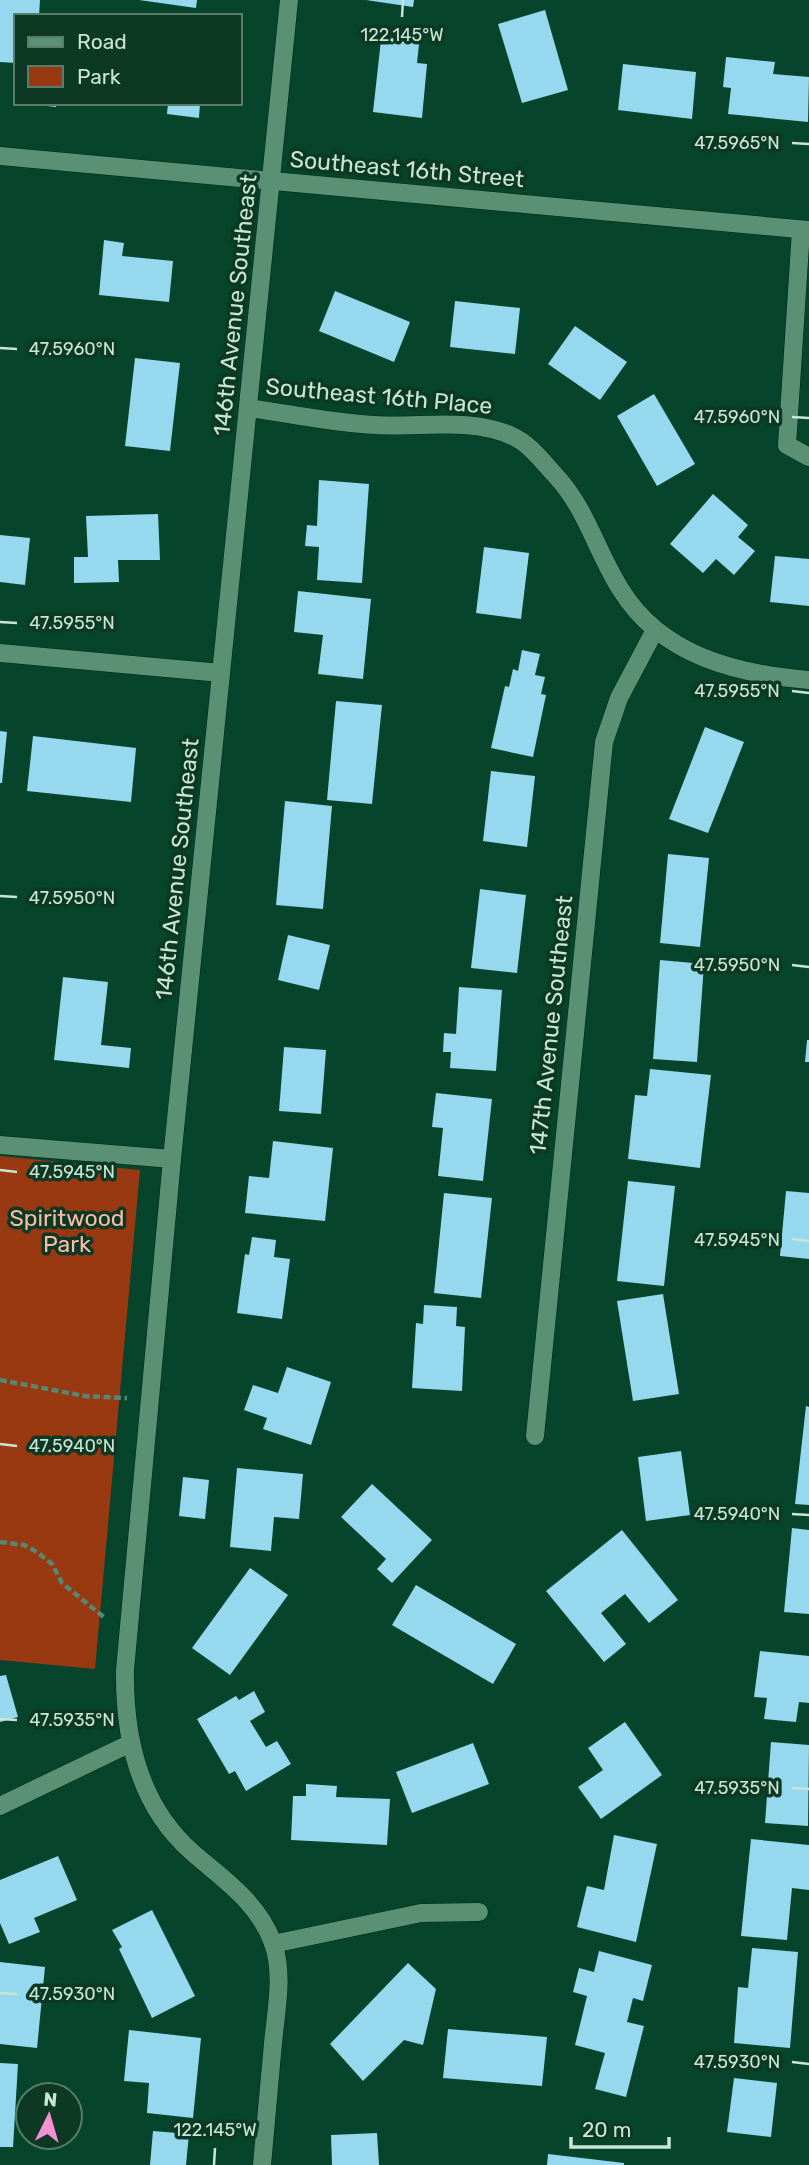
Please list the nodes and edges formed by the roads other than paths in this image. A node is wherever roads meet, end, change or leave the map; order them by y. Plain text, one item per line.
1 (289, 0) edge
2 (0, 156) edge
3 (271, 182) junction
4 (805, 230) edge
5 (249, 408) junction
6 (809, 457) edge
7 (655, 630) junction
8 (0, 653) edge
9 (221, 673) junction
10 (809, 680) edge
11 (0, 1145) edge
12 (172, 1160) junction
13 (535, 1436) dead end
14 (131, 1743) junction
15 (0, 1806) edge
16 (479, 1912) dead end
17 (273, 1944) junction
18 (262, 2165) edge

1 - 3 street, 146th Avenue Southeast
2 - 3 street, Southeast 16th Street
3 - 4 street, Southeast 16th Street
3 - 5 street, 146th Avenue Southeast
4 - 6 street
5 - 7 street, Southeast 16th Place
5 - 9 street, 146th Avenue Southeast
7 - 10 street, Southeast 16th Place
7 - 13 street, 147th Avenue Southeast
8 - 9 street
9 - 12 street, 146th Avenue Southeast
11 - 12 street
12 - 14 street, 146th Avenue Southeast
14 - 15 street
14 - 17 street, 146th Avenue Southeast
16 - 17 street
17 - 18 street

